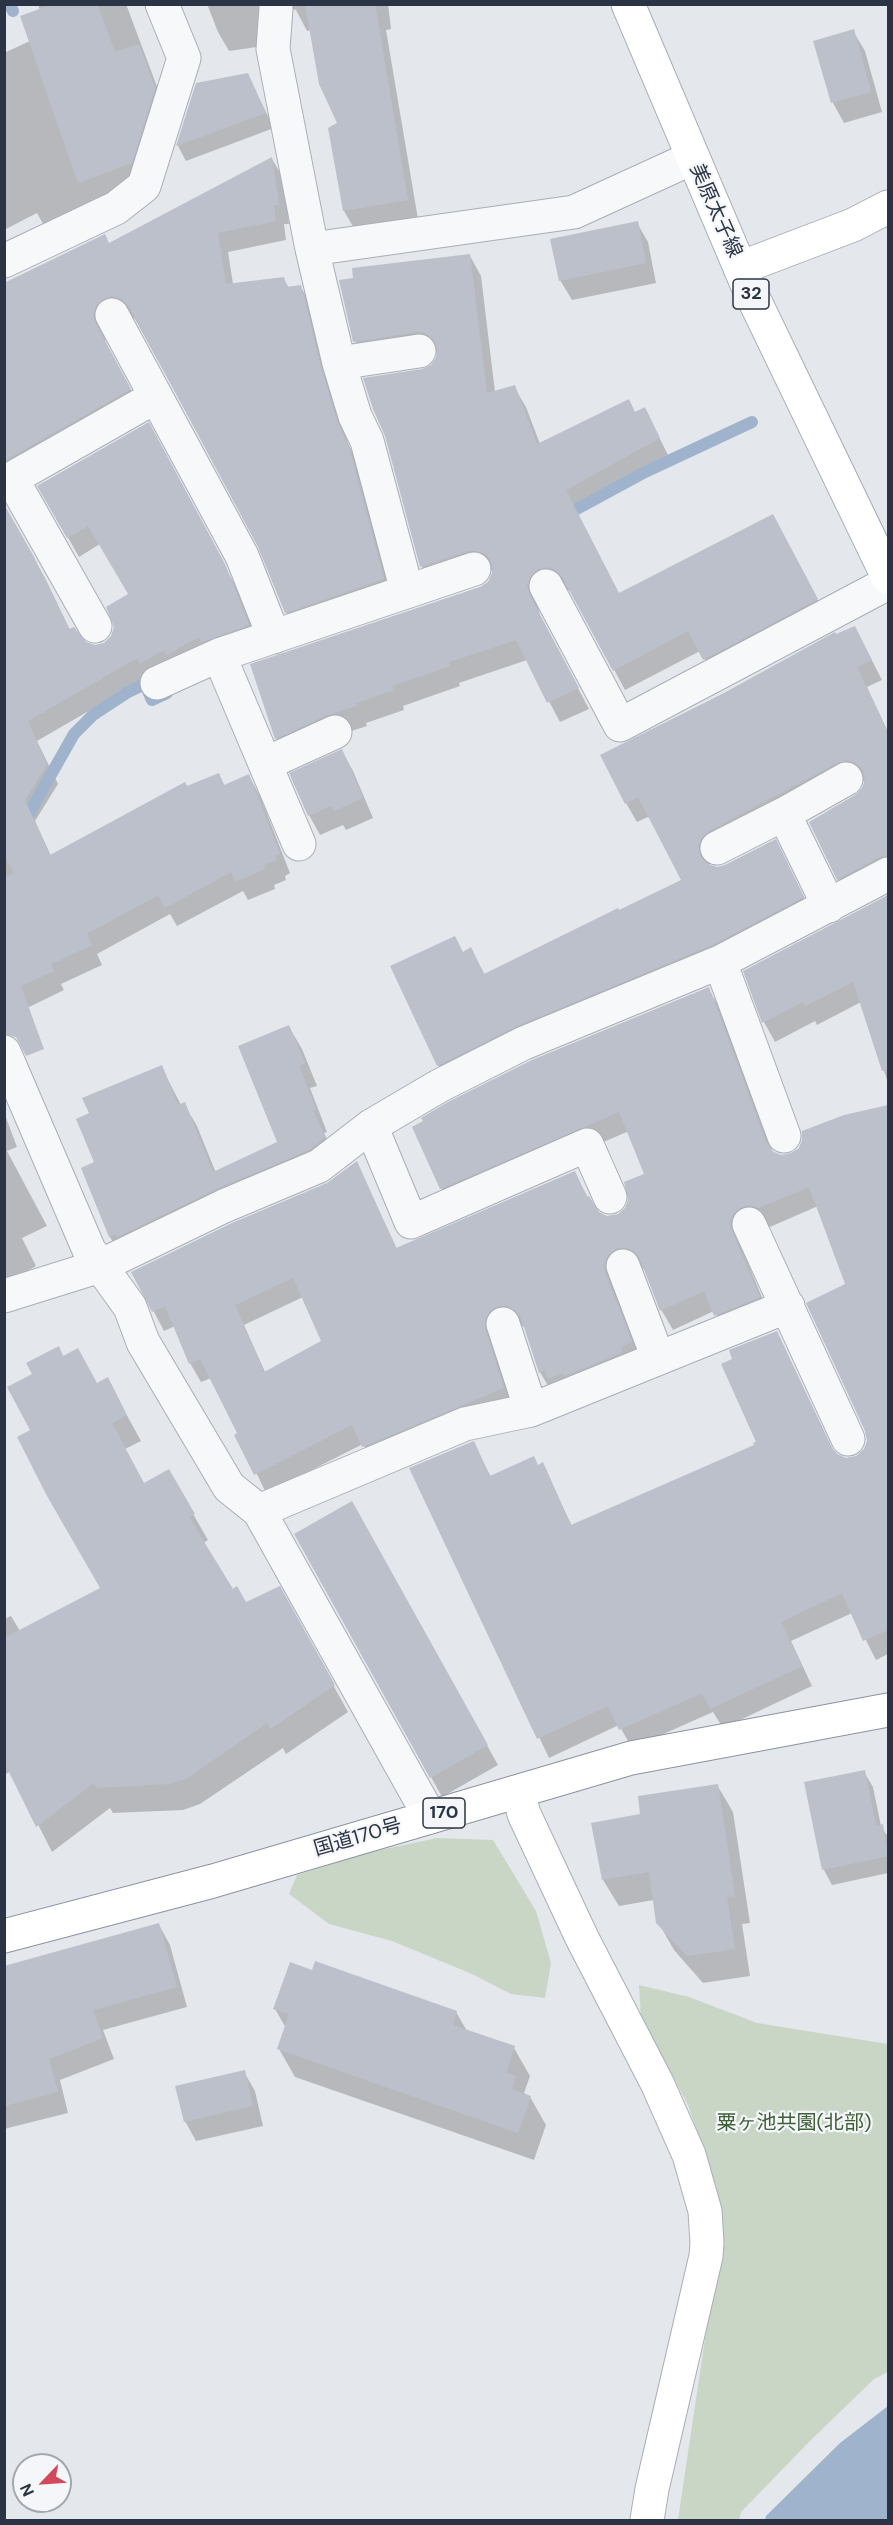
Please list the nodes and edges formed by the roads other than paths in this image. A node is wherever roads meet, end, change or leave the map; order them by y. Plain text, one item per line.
1 (162, 4) edge
2 (628, 4) edge
3 (276, 8) dead end
4 (692, 158) junction
5 (888, 207) edge
6 (312, 249) junction
7 (4, 261) edge
8 (740, 268) junction
9 (112, 315) dead end
10 (419, 351) dead end
11 (339, 363) junction
12 (155, 397) junction
13 (8, 481) edge
14 (474, 569) dead end
15 (888, 577) edge
16 (888, 583) edge
17 (546, 586) dead end
18 (407, 591) junction
19 (95, 626) dead end
20 (274, 637) junction
21 (219, 655) junction
22 (157, 683) dead end
23 (335, 732) dead end
24 (265, 764) junction
25 (846, 779) dead end
26 (784, 814) junction
27 (299, 844) dead end
28 (717, 848) dead end
29 (888, 874) edge
30 (829, 906) junction
31 (720, 962) junction
32 (4, 1052) edge
33 (371, 1126) junction
34 (784, 1136) dead end
35 (610, 1197) dead end
36 (748, 1224) dead end
37 (100, 1266) junction
38 (623, 1266) dead end
39 (4, 1296) edge
40 (788, 1306) junction
41 (503, 1324) dead end
42 (658, 1358) junction
43 (531, 1410) junction
44 (848, 1439) dead end
45 (259, 1511) junction
46 (888, 1710) edge
47 (518, 1792) junction
48 (430, 1817) junction
49 (4, 1936) edge
50 (647, 2520) edge

1 - 7 street
2 - 4 main road, 美原太子線 / 32
3 - 6 street
4 - 6 street
4 - 8 main road, 美原太子線 / 32
5 - 8 main road
6 - 11 street
8 - 15 main road, 美原太子線 / 32
9 - 12 street
10 - 11 street
11 - 18 street
12 - 13 street
12 - 20 street
13 - 19 street
14 - 18 street
16 - 17 street
18 - 20 street
20 - 21 street
21 - 22 street
21 - 24 street
23 - 24 street
24 - 27 street
25 - 26 street
26 - 28 street
26 - 30 street
29 - 30 street
30 - 31 street
31 - 33 street
31 - 34 street
32 - 37 street
33 - 35 street
33 - 37 street
36 - 40 street
37 - 39 street
37 - 45 street
38 - 42 street
40 - 42 street
40 - 44 street
41 - 43 street
42 - 43 street
43 - 45 street
45 - 48 street
46 - 47 main road, 国道170号 / 170
47 - 48 main road, 国道170号 / 170
47 - 50 main road
48 - 49 main road, 国道170号 / 170

